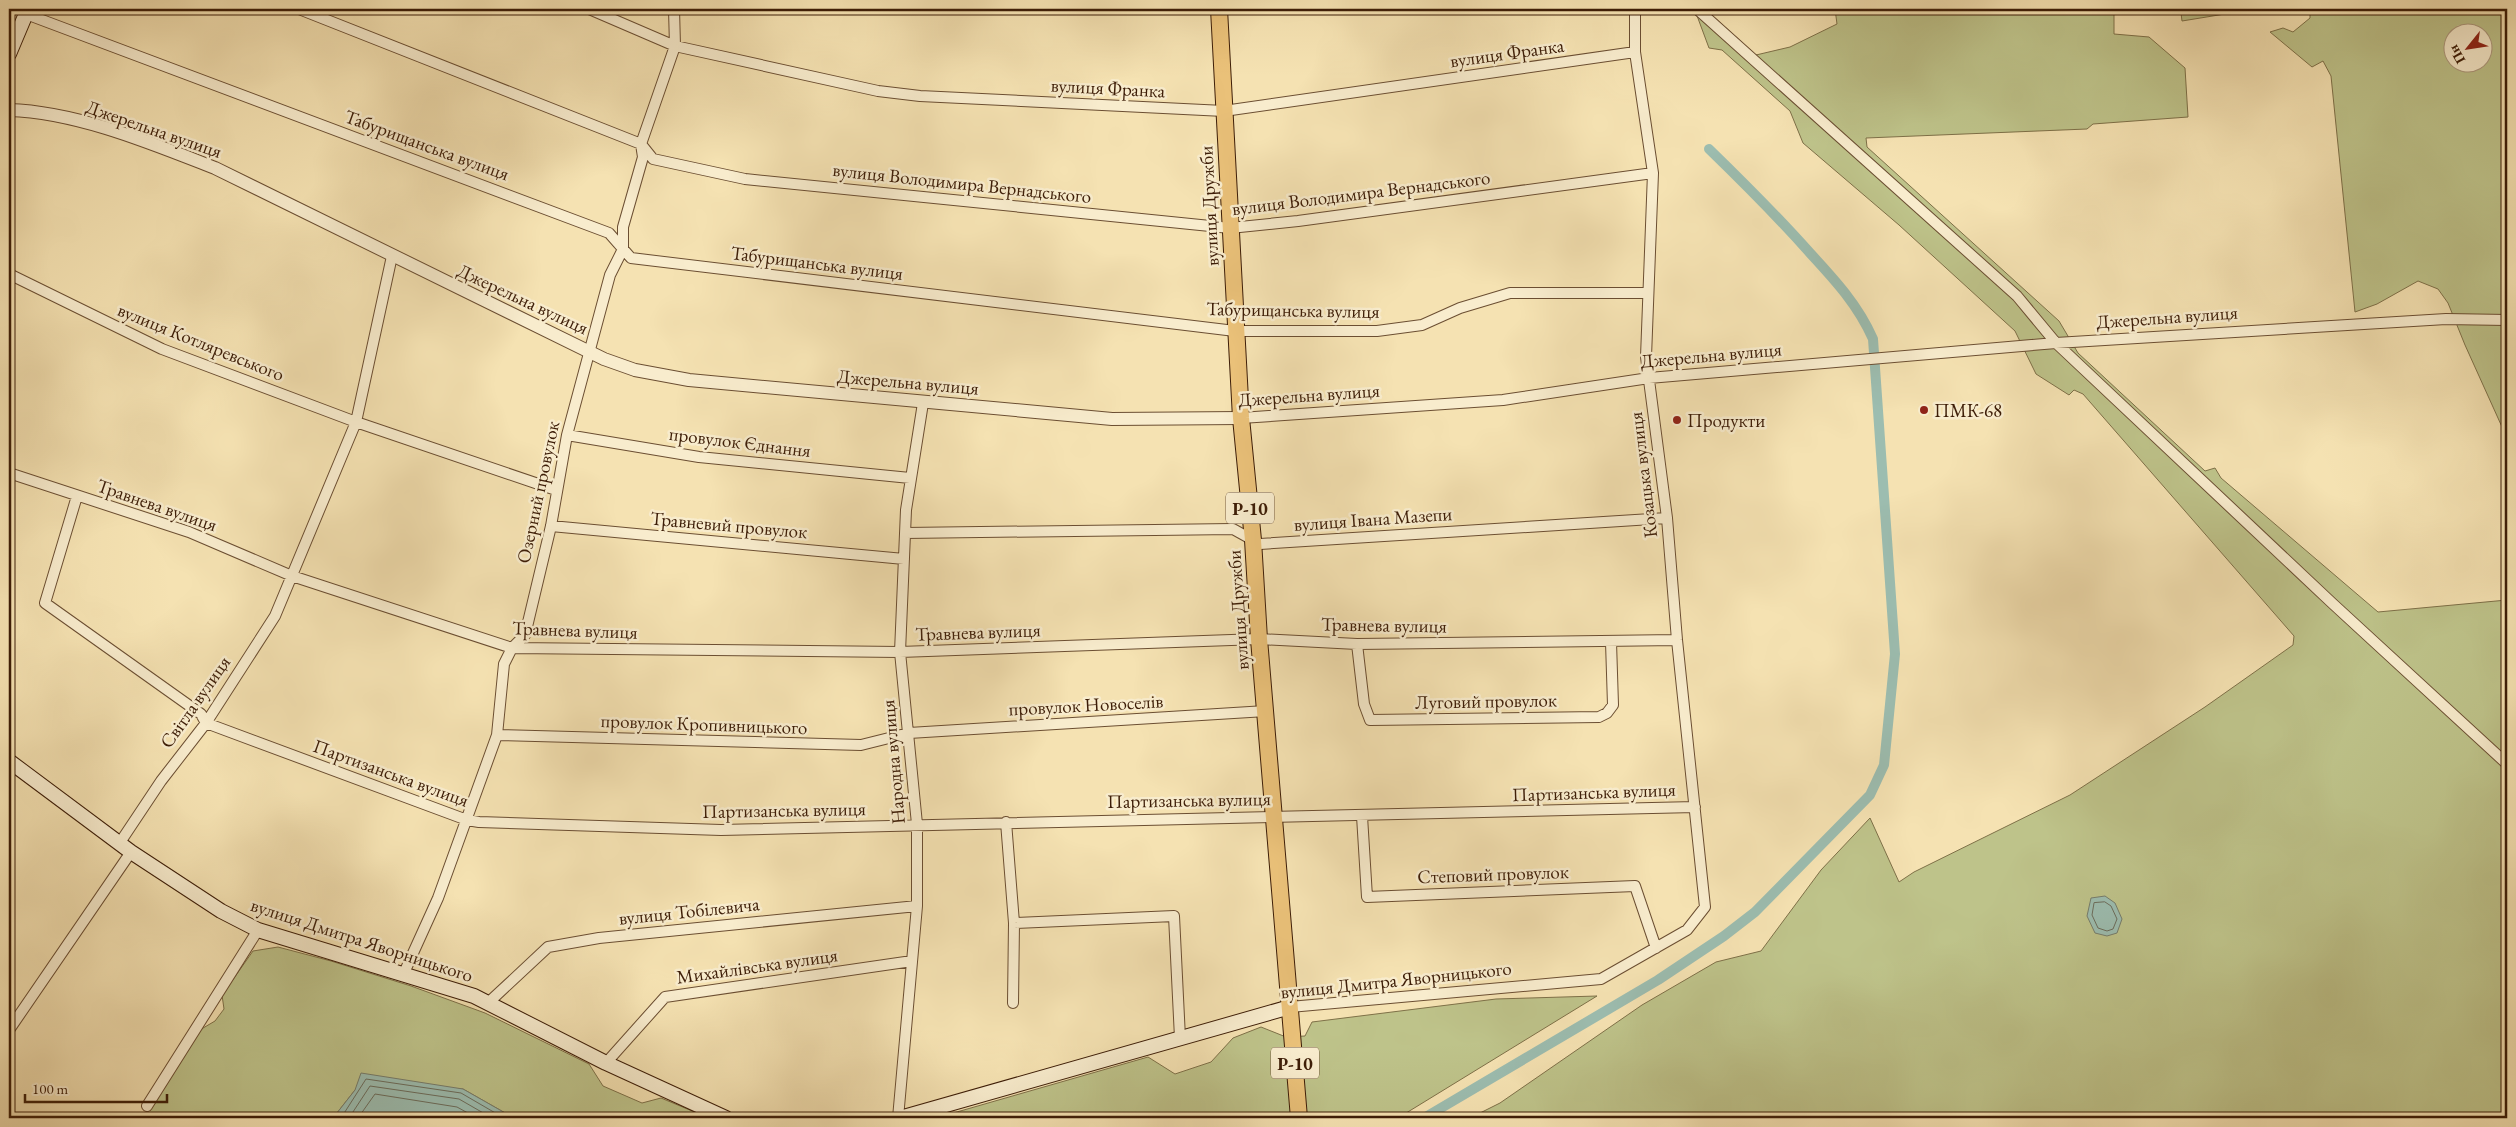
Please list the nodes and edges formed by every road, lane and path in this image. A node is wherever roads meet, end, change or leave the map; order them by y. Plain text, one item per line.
1 (299, 9) edge
2 (589, 9) edge
3 (674, 9) edge
4 (1219, 9) edge
5 (1635, 9) edge
6 (1697, 9) edge
7 (27, 11) edge
8 (675, 46) junction
9 (1635, 52) junction
10 (9, 54) edge
11 (9, 110) edge
12 (1224, 111) junction
13 (641, 144) junction
14 (1653, 173) junction
15 (1230, 228) junction
16 (623, 249) junction
17 (392, 256) junction
18 (9, 274) edge
19 (1648, 292) junction
20 (2507, 320) edge
21 (1235, 331) junction
22 (2056, 343) junction
23 (589, 351) junction
24 (1649, 378) junction
25 (922, 403) junction
26 (1241, 418) junction
27 (356, 422) junction
28 (567, 434) junction
29 (9, 473) edge
30 (910, 478) junction
31 (556, 490) junction
32 (77, 496) junction
33 (1667, 518) junction
34 (551, 526) junction
35 (905, 533) junction
36 (1253, 540) junction
37 (904, 559) junction
38 (292, 576) junction
39 (1259, 639) junction
40 (1677, 640) junction
41 (1611, 642) junction
42 (1357, 644) junction
43 (512, 648) junction
44 (900, 652) junction
45 (1266, 711) junction
46 (206, 723) junction
47 (909, 733) junction
48 (497, 735) junction
49 (9, 761) edge
50 (2507, 764) edge
51 (1695, 807) junction
52 (1274, 815) junction
53 (1362, 816) junction
54 (467, 820) junction
55 (1006, 822) junction
56 (917, 824) junction
57 (119, 844) junction
58 (131, 852) junction
59 (917, 906) junction
60 (1014, 923) junction
61 (258, 930) junction
62 (1687, 930) joint
63 (1656, 948) junction
64 (912, 961) junction
65 (404, 973) junction
66 (1013, 1002) dead end
67 (488, 1003) junction
68 (1290, 1007) junction
69 (9, 1030) edge
70 (1180, 1038) junction
71 (606, 1063) junction
72 (147, 1106) dead end
73 (726, 1118) edge
74 (899, 1118) edge
75 (1299, 1118) edge

1 - 13 street, вулиця Володимира Вернадського
2 - 8 street, вулиця Франка
3 - 8 street, Озерний провулок
4 - 12 main road, вулиця Дружби / Р-10
5 - 9 street, Козацька вулиця
6 - 22 street
7 - 10 main road
7 - 16 street, Табурищанська вулиця
8 - 12 street, вулиця Франка
8 - 13 street, Озерний провулок
9 - 12 street, вулиця Франка
9 - 14 street, Козацька вулиця
11 - 17 street, Джерельна вулиця
12 - 15 main road, вулиця Дружби / Р-10
13 - 15 street, вулиця Володимира Вернадського
13 - 16 street, Озерний провулок
14 - 15 street, вулиця Володимира Вернадського
14 - 19 street, Козацька вулиця
15 - 21 main road, вулиця Дружби / Р-10
16 - 21 street, Табурищанська вулиця
16 - 23 street, Озерний провулок
17 - 23 street, Джерельна вулиця
17 - 27 street
18 - 27 street, вулиця Котляревського
19 - 21 street, Табурищанська вулиця
19 - 24 street, Козацька вулиця
20 - 22 street, Джерельна вулиця
21 - 26 main road, вулиця Дружби / Р-10
22 - 24 street, Джерельна вулиця
22 - 50 street
23 - 25 street, Джерельна вулиця
23 - 28 street, Озерний провулок
24 - 26 street, Джерельна вулиця
24 - 33 street, Козацька вулиця
25 - 26 street, Джерельна вулиця
25 - 30 street, Народна вулиця
26 - 36 main road, вулиця Дружби / Р-10
27 - 31 street, вулиця Котляревського
27 - 38 street
28 - 30 street, провулок Єднання
28 - 31 street, Озерний провулок
29 - 32 street, Травнева вулиця
30 - 35 street, Народна вулиця
31 - 34 street, Озерний провулок
32 - 38 street, Травнева вулиця
32 - 46 street, Партизанська вулиця
33 - 36 street, вулиця Івана Мазепи
33 - 40 street, Козацька вулиця
34 - 37 street, Травневий провулок
34 - 43 street, Озерний провулок
35 - 36 street, вулиця Івана Мазепи
35 - 37 street, Народна вулиця
36 - 39 main road, вулиця Дружби / Р-10
37 - 44 street, Народна вулиця
38 - 43 street, Травнева вулиця
38 - 46 street, Світла вулиця
39 - 42 street, Травнева вулиця
39 - 44 street, Травнева вулиця
39 - 45 main road, вулиця Дружби / Р-10
40 - 41 street, Травнева вулиця
40 - 51 street, Козацька вулиця
41 - 42 street, Травнева вулиця
41 - 42 street, Луговий провулок
43 - 44 street, Травнева вулиця
43 - 48 street, Озерний провулок
44 - 47 street, Народна вулиця
45 - 47 street, провулок Новоселів
45 - 52 main road, вулиця Дружби / Р-10
46 - 54 street, Партизанська вулиця
46 - 57 street, Світла вулиця
47 - 48 street, провулок Кропивницького
47 - 56 street, Народна вулиця
48 - 54 street, Озерний провулок
49 - 57 main road, вулиця Дмитра Яворницького
51 - 53 street, Партизанська вулиця
51 - 62 street, Козацька вулиця
52 - 53 street, Партизанська вулиця
52 - 55 street, Партизанська вулиця
52 - 68 main road, вулиця Дружби / Р-10
53 - 63 street, Степовий провулок
54 - 56 street, Партизанська вулиця
54 - 65 street, Озерний провулок
55 - 56 street, Партизанська вулиця
55 - 60 street
56 - 59 street, Народна вулиця
57 - 58 main road, вулиця Дмитра Яворницького
58 - 61 main road, вулиця Дмитра Яворницького
58 - 69 street
59 - 64 street, Народна вулиця
59 - 67 street, вулиця Тобілевича
60 - 66 street
60 - 70 street
61 - 65 main road, вулиця Дмитра Яворницького
61 - 72 street
62 - 63 street, вулиця Дмитра Яворницького
63 - 68 street, вулиця Дмитра Яворницького
64 - 71 street, Михайлівська вулиця
64 - 74 street, Народна вулиця
65 - 67 main road, вулиця Дмитра Яворницького
67 - 71 main road, вулиця Дмитра Яворницького
68 - 70 main road, вулиця Дмитра Яворницького
68 - 75 main road, вулиця Дружби / Р-10
70 - 74 main road, вулиця Дмитра Яворницького
71 - 73 main road, вулиця Дмитра Яворницького

